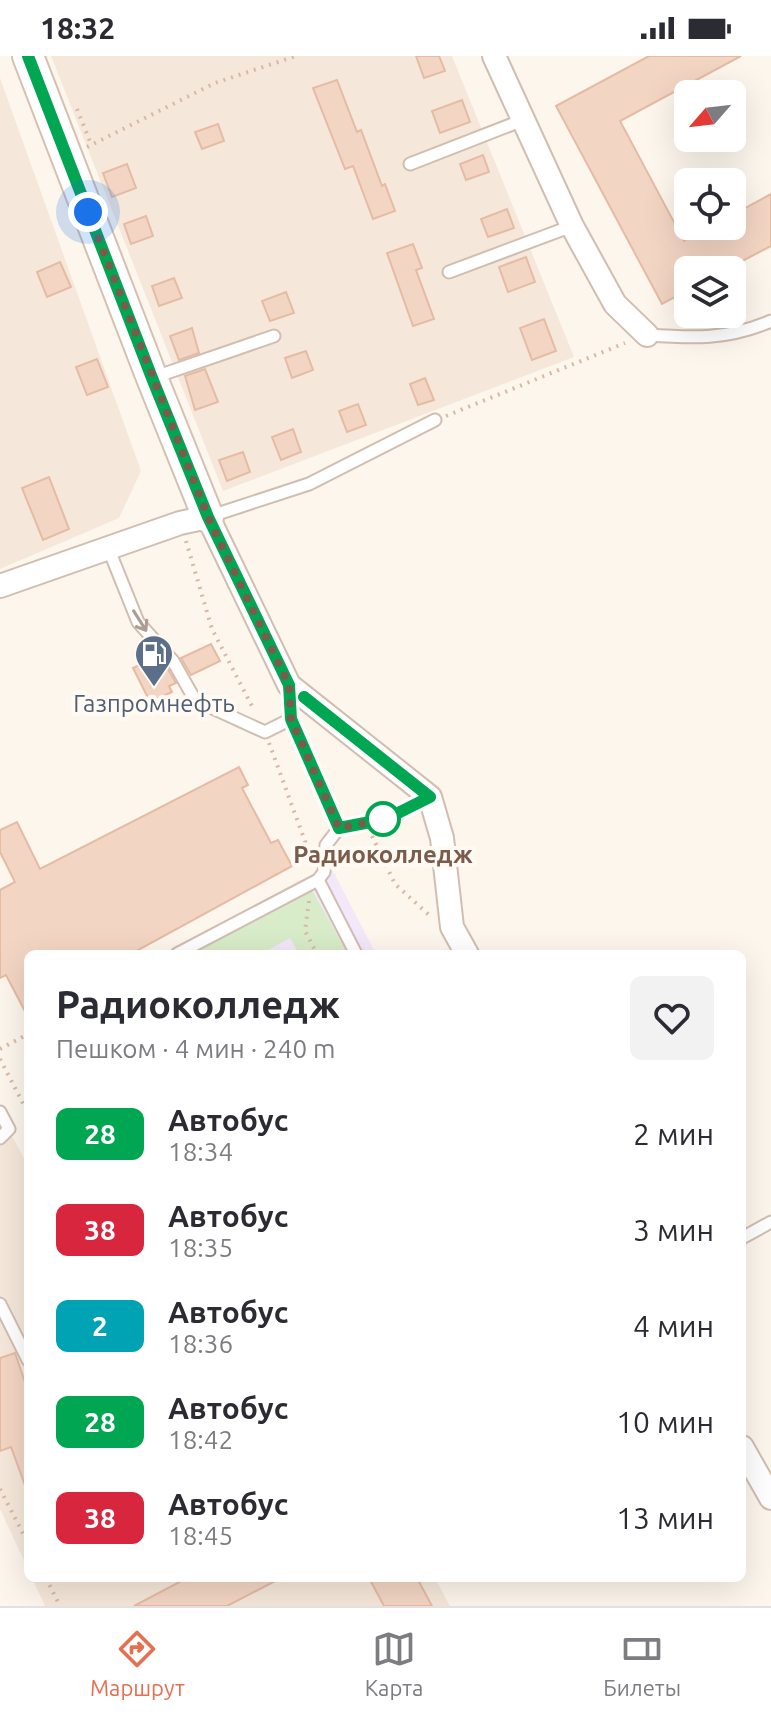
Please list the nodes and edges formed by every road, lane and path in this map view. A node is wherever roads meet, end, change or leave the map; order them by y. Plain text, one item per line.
1 (28, 56) edge
2 (296, 56) edge
3 (494, 56) edge
4 (523, 120) junction
5 (67, 157) junction
6 (410, 164) dead end
7 (572, 226) junction
8 (449, 272) dead end
9 (771, 321) edge
10 (647, 335) joint
11 (274, 336) dead end
12 (625, 343) dead end
13 (152, 378) junction
14 (435, 420) joint
15 (208, 517) junction
16 (109, 550) junction
17 (0, 586) edge
18 (289, 685) junction
19 (291, 719) junction
20 (430, 797) junction
21 (366, 823) junction
22 (339, 828) junction
23 (318, 880) junction
24 (436, 920) dead end
25 (185, 950) edge
26 (354, 950) edge
27 (465, 950) edge
28 (24, 1036) edge
29 (0, 1049) edge
30 (0, 1059) edge
31 (24, 1105) edge
32 (0, 1112) edge
33 (0, 1138) edge
34 (771, 1222) edge
35 (746, 1236) edge
36 (0, 1304) edge
37 (24, 1352) edge
38 (746, 1454) edge
39 (0, 1489) edge
40 (771, 1498) edge
41 (24, 1535) edge
42 (48, 1582) edge
43 (60, 1606) edge

1 - 5 street
2 - 5 path
3 - 4 street
4 - 6 lane
4 - 7 street
5 - 13 street
7 - 8 lane
7 - 10 street
9 - 10 lane
11 - 13 lane
12 - 14 path
13 - 15 street
14 - 15 lane
15 - 16 street
15 - 18 street
16 - 17 street
16 -> 19 lane
18 - 19 lane
18 - 20 street
19 - 22 lane
20 - 21 lane
20 - 27 street
21 - 22 lane
21 - 24 path
22 - 23 lane
23 - 25 lane
23 - 26 lane
28 - 29 path
30 - 31 path
32 - 33 lane
34 - 35 lane
36 - 37 lane
38 - 40 street
39 - 41 path
42 - 43 path

